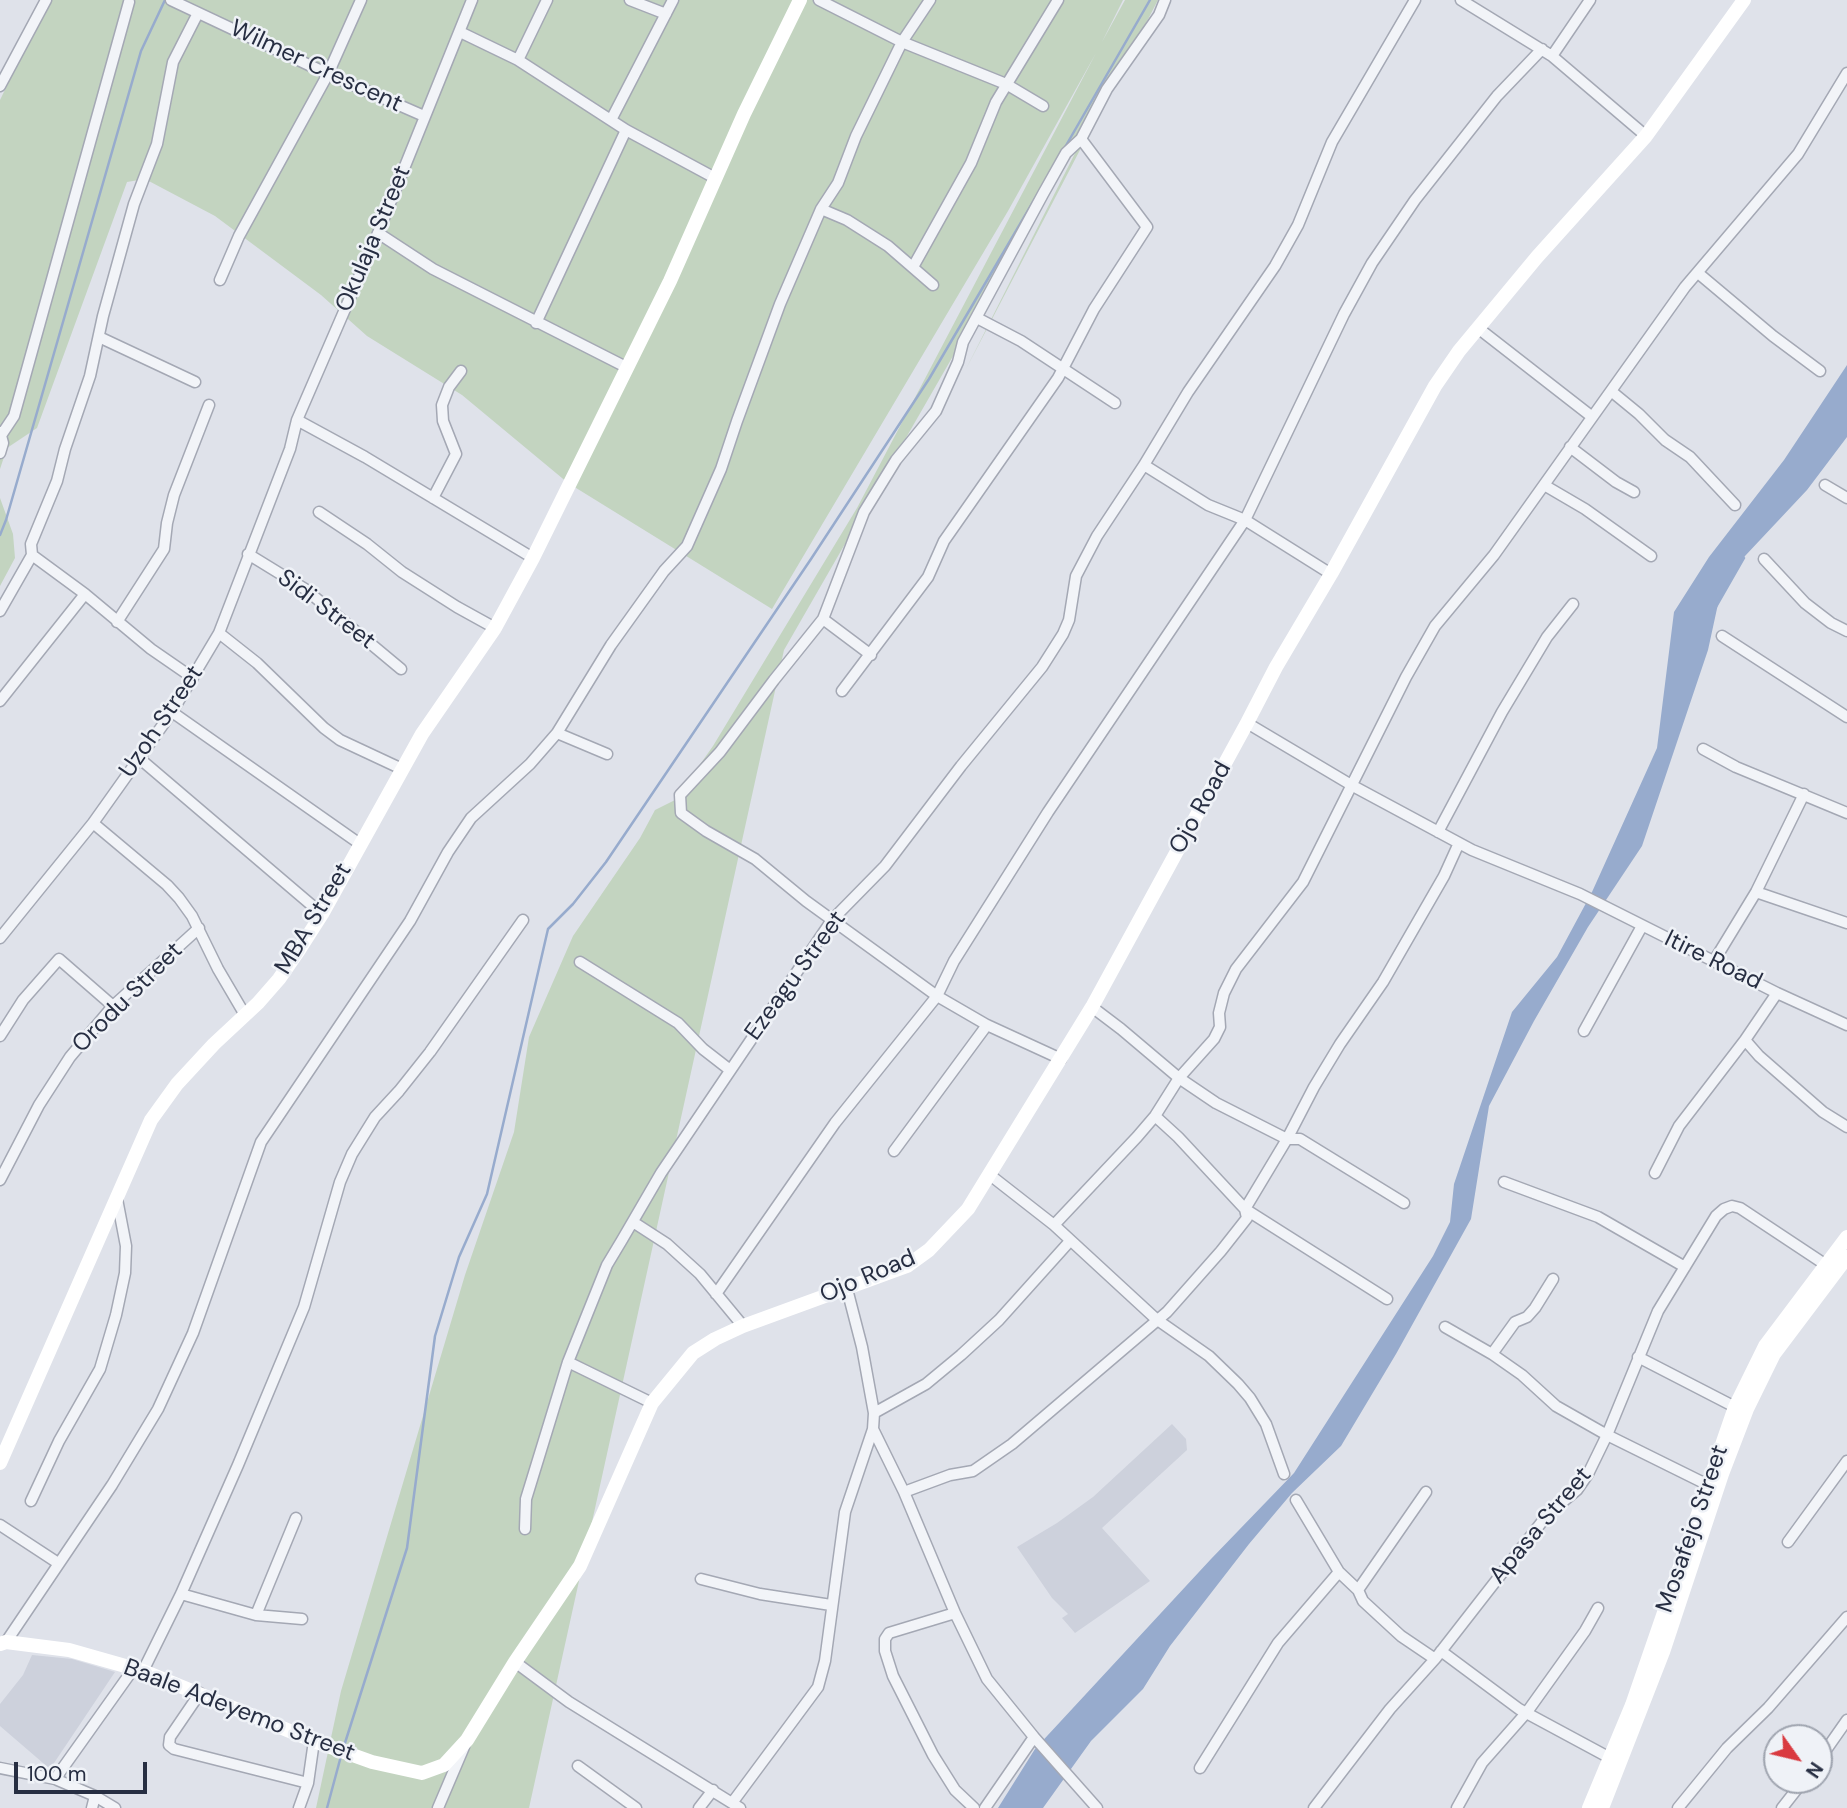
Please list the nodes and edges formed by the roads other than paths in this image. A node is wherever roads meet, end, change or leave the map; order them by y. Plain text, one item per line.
1 (46, 0) edge
2 (171, 0) edge
3 (361, 0) edge
4 (472, 0) edge
5 (547, 0) edge
6 (630, 0) edge
7 (673, 0) edge
8 (800, 0) edge
9 (819, 0) edge
10 (930, 0) edge
11 (1058, 0) edge
12 (1165, 0) edge
13 (1415, 0) edge
14 (1462, 0) edge
15 (1590, 0) edge
16 (1744, 0) edge
17 (129, 2) dead end
18 (197, 12) junction
19 (666, 14) junction
20 (460, 32) junction
21 (902, 42) junction
22 (1542, 49) junction
23 (1552, 56) junction
24 (519, 60) junction
25 (1847, 73) edge
26 (328, 74) junction
27 (1006, 84) junction
28 (0, 86) edge
29 (1043, 106) dead end
30 (424, 116) junction
31 (611, 120) junction
32 (626, 130) junction
33 (1646, 136) junction
34 (1081, 139) junction
35 (715, 177) junction
36 (821, 209) junction
37 (378, 233) junction
38 (913, 267) junction
39 (1698, 272) junction
40 (220, 279) dead end
41 (933, 285) dead end
42 (977, 318) junction
43 (536, 323) junction
44 (1478, 328) junction
45 (99, 337) junction
46 (626, 367) junction
47 (1063, 368) junction
48 (461, 371) dead end
49 (1820, 371) dead end
50 (195, 382) dead end
51 (1611, 391) junction
52 (1115, 403) dead end
53 (209, 405) dead end
54 (1591, 416) junction
55 (297, 420) junction
56 (1, 433) edge
57 (1570, 446) junction
58 (0, 453) edge
59 (1144, 465) junction
60 (278, 478) joint
61 (1544, 485) junction
62 (1825, 485) dead end
63 (1634, 492) dead end
64 (433, 498) junction
65 (1847, 498) edge
66 (1735, 505) dead end
67 (319, 512) dead end
68 (1245, 520) junction
69 (248, 554) junction
70 (32, 555) junction
71 (1651, 556) dead end
72 (533, 558) junction
73 (1764, 559) dead end
74 (1331, 574) junction
75 (85, 594) junction
76 (1573, 604) dead end
77 (0, 611) edge
78 (823, 620) junction
79 (117, 622) junction
80 (495, 628) junction
81 (1846, 631) edge
82 (219, 633) junction
83 (1722, 636) dead end
84 (871, 654) junction
85 (401, 670) dead end
86 (193, 678) junction
87 (842, 691) dead end
88 (0, 701) edge
89 (172, 712) junction
90 (1847, 717) edge
91 (1247, 723) junction
92 (557, 733) junction
93 (1703, 748) dead end
94 (607, 754) dead end
95 (139, 758) junction
96 (402, 769) junction
97 (1353, 786) junction
98 (1804, 794) junction
99 (1847, 813) edge
100 (93, 824) junction
101 (1438, 832) junction
102 (1460, 843) junction
103 (360, 844) junction
104 (1756, 892) junction
105 (322, 914) junction
106 (523, 920) dead end
107 (832, 920) junction
108 (1847, 923) edge
109 (1642, 926) junction
110 (199, 928) junction
111 (0, 938) edge
112 (1714, 961) junction
113 (580, 962) dead end
114 (1777, 993) junction
115 (937, 996) junction
116 (114, 1006) junction
117 (1092, 1007) junction
118 (246, 1015) junction
119 (988, 1025) junction
120 (1847, 1025) edge
121 (1584, 1031) dead end
122 (0, 1036) edge
123 (1745, 1040) junction
124 (1061, 1059) junction
125 (730, 1070) junction
126 (1179, 1078) junction
127 (1155, 1116) junction
128 (1847, 1127) edge
129 (1287, 1139) junction
130 (894, 1151) dead end
131 (1655, 1173) dead end
132 (989, 1175) junction
133 (0, 1180) edge
134 (1504, 1182) dead end
135 (117, 1199) junction
136 (1404, 1203) dead end
137 (1245, 1209) junction
138 (633, 1223) junction
139 (1054, 1225) junction
140 (1847, 1237) edge
141 (1070, 1241) junction
142 (1685, 1267) junction
143 (1840, 1267) edge
144 (1552, 1279) dead end
145 (847, 1289) junction
146 (716, 1294) junction
147 (1387, 1299) dead end
148 (1156, 1319) junction
149 (743, 1326) junction
150 (1445, 1328) dead end
151 (1492, 1354) junction
152 (1638, 1357) junction
153 (568, 1362) junction
154 (652, 1403) junction
155 (1735, 1407) junction
156 (874, 1413) junction
157 (873, 1429) junction
158 (1607, 1435) junction
159 (1847, 1461) edge
160 (0, 1463) edge
161 (1284, 1474) dead end
162 (1706, 1484) junction
163 (904, 1492) junction
164 (1426, 1492) dead end
165 (1296, 1500) dead end
166 (32, 1501) dead end
167 (296, 1518) dead end
168 (0, 1525) edge
169 (525, 1529) dead end
170 (1788, 1542) dead end
171 (58, 1563) junction
172 (1339, 1572) junction
173 (701, 1579) dead end
174 (1358, 1590) junction
175 (181, 1594) junction
176 (831, 1605) junction
177 (1598, 1608) dead end
178 (955, 1613) junction
179 (256, 1615) junction
180 (1847, 1617) edge
181 (303, 1619) dead end
182 (3, 1643) edge
183 (1438, 1655) junction
184 (515, 1662) junction
185 (139, 1670) junction
186 (200, 1693) junction
187 (1527, 1712) junction
188 (1847, 1720) edge
189 (1035, 1738) junction
190 (467, 1740) junction
191 (1833, 1740) edge
192 (316, 1742) junction
193 (1610, 1758) junction
194 (578, 1766) dead end
195 (0, 1768) edge
196 (1200, 1768) dead end
197 (55, 1779) junction
198 (308, 1783) junction
199 (713, 1790) junction
200 (1793, 1794) edge
201 (95, 1796) junction
202 (1597, 1803) edge
203 (736, 1806) edge
204 (92, 1808) edge
205 (114, 1808) edge
206 (299, 1808) edge
207 (438, 1808) edge
208 (636, 1808) edge
209 (699, 1808) edge
210 (974, 1808) edge
211 (985, 1808) edge
212 (1097, 1808) edge
213 (1314, 1808) edge
214 (1457, 1808) edge
215 (1678, 1808) edge
216 (1782, 1808) edge

1 - 28 street
2 - 18 street, Wilmer Crescent
3 - 26 street
4 - 20 street, Okulaja Street
5 - 24 street
6 - 19 street
7 - 19 street
8 - 35 street, MBA Street
9 - 21 street
10 - 21 street
11 - 27 street
12 - 34 street
13 - 59 street, Ezeagu Street
14 - 22 street
15 - 23 street
16 - 33 street, Ojo Road
17 - 56 street
18 - 26 street, Wilmer Crescent
18 - 45 street
19 - 31 street
20 - 24 street
20 - 30 street, Okulaja Street
21 - 27 street
21 - 36 street
22 - 23 street
22 - 68 street
23 - 33 street
24 - 31 street
25 - 39 street
26 - 30 street, Wilmer Crescent
26 - 40 street
27 - 29 street
27 - 38 street
30 - 37 street, Okulaja Street
31 - 32 street
32 - 35 street
32 - 43 street
33 - 44 street, Ojo Road
34 - 42 street
34 - 47 street
35 - 46 street, MBA Street
36 - 38 street
36 - 92 street
37 - 43 street
37 - 55 street, Okulaja Street
38 - 41 street
39 - 49 street
39 - 51 street
42 - 47 street
42 - 78 street
43 - 46 street
44 - 54 street
44 - 74 street, Ojo Road
45 - 50 street
45 - 70 street
46 - 72 street, MBA Street
47 - 52 street
47 - 84 street
48 - 64 street
51 - 54 street
51 - 66 street
53 - 79 street
54 - 57 street
55 - 60 street, Okulaja Street
55 - 64 street
56 - 58 street
57 - 61 street
57 - 63 street
59 - 68 street
59 - 107 street, Ezeagu Street
60 - 69 street, Uzoh Street
61 - 71 street
61 - 97 street
62 - 65 street
64 - 72 street
67 - 80 street
68 - 74 street
68 - 115 street
69 - 82 street, Uzoh Street
69 - 85 street, Sidi Street
70 - 75 street
70 - 77 street
72 - 80 street, MBA Street
73 - 81 street
74 - 91 street, Ojo Road
75 - 79 street
75 - 88 street
76 - 101 street
78 - 84 street
78 - 107 street
79 - 86 street
80 - 96 street, MBA Street
82 - 86 street, Uzoh Street
82 - 96 street
83 - 90 street
84 - 87 street
86 - 89 street, Uzoh Street
89 - 95 street, Uzoh Street
89 - 103 street
91 - 97 street, Itire Road
91 - 117 street, Ojo Road
92 - 94 street
92 - 171 street
93 - 98 street
95 - 100 street, Uzoh Street
95 - 105 street
96 - 103 street, MBA Street
97 - 101 street, Itire Road
97 - 126 street
98 - 99 street
98 - 104 street
100 - 110 street
100 - 111 street, Uzoh Street
101 - 102 street, Itire Road
102 - 109 street, Itire Road
102 - 129 street
103 - 105 street, MBA Street
104 - 108 street
104 - 112 street
105 - 118 street, MBA Street
106 - 175 street
107 - 115 street
107 - 125 street, Ezeagu Street
109 - 112 street, Itire Road
109 - 121 street
110 - 116 street, Orodu Street
110 - 118 street
112 - 114 street, Itire Road
113 - 125 street
114 - 120 street, Itire Road
114 - 123 street
115 - 119 street
115 - 146 street
116 - 122 street
116 - 133 street, Orodu Street
117 - 124 street, Ojo Road
117 - 126 street
118 - 135 street, MBA Street
119 - 124 street
119 - 130 street
123 - 128 street
123 - 131 street
124 - 132 street, Ojo Road
125 - 138 street, Ezeagu Street
126 - 127 street
126 - 129 street
127 - 137 street
127 - 139 street
129 - 136 street
129 - 137 street
132 - 139 street
132 - 145 street, Ojo Road
134 - 142 street
135 - 160 street, MBA Street
135 - 166 street
137 - 147 street
137 - 148 street
138 - 146 street
138 - 153 street, Ezeagu Street
139 - 141 street
140 - 143 street
141 - 148 street
141 - 156 street
142 - 143 street, Apasa Street
142 - 152 street, Apasa Street
143 - 155 street, Mosafejo Street
143 - 202 street, Mosafejo Street
144 - 151 street
145 - 149 street, Ojo Road
145 - 156 street
146 - 149 street
148 - 161 street
148 - 163 street
149 - 154 street, Ojo Road
150 - 151 street
151 - 158 street
152 - 155 street
152 - 158 street, Apasa Street
153 - 154 street
153 - 169 street, Ezeagu Street
154 - 184 street, Ojo Road
155 - 162 street, Mosafejo Street
156 - 157 street
157 - 163 street
157 - 176 street
158 - 162 street
158 - 183 street, Apasa Street
159 - 170 street
162 - 193 street, Mosafejo Street
163 - 178 street
164 - 174 street
165 - 172 street
167 - 179 street
168 - 171 street
171 - 182 street
172 - 174 street
172 - 196 street
173 - 176 street
174 - 183 street
175 - 179 street
175 - 185 street
176 - 203 street
177 - 187 street
178 - 189 street
178 - 210 street
179 - 181 street
180 - 215 street
182 - 185 street, Baale Adeyemo Street
183 - 187 street
183 - 213 street, Apasa Street
184 - 190 street, Ojo Road
184 - 199 street
185 - 186 street, Baale Adeyemo Street
185 - 197 street
186 - 192 street, Baale Adeyemo Street
186 - 198 street
187 - 193 street
187 - 214 street
188 - 191 street
189 - 211 street
189 - 212 street
190 - 192 street, Baale Adeyemo Street
190 - 207 street
192 - 198 street
193 - 202 street, Mosafejo Street
194 - 208 street
195 - 197 street
197 - 201 street
198 - 206 street
199 - 203 street
199 - 209 street
200 - 216 street
201 - 204 street
201 - 205 street

